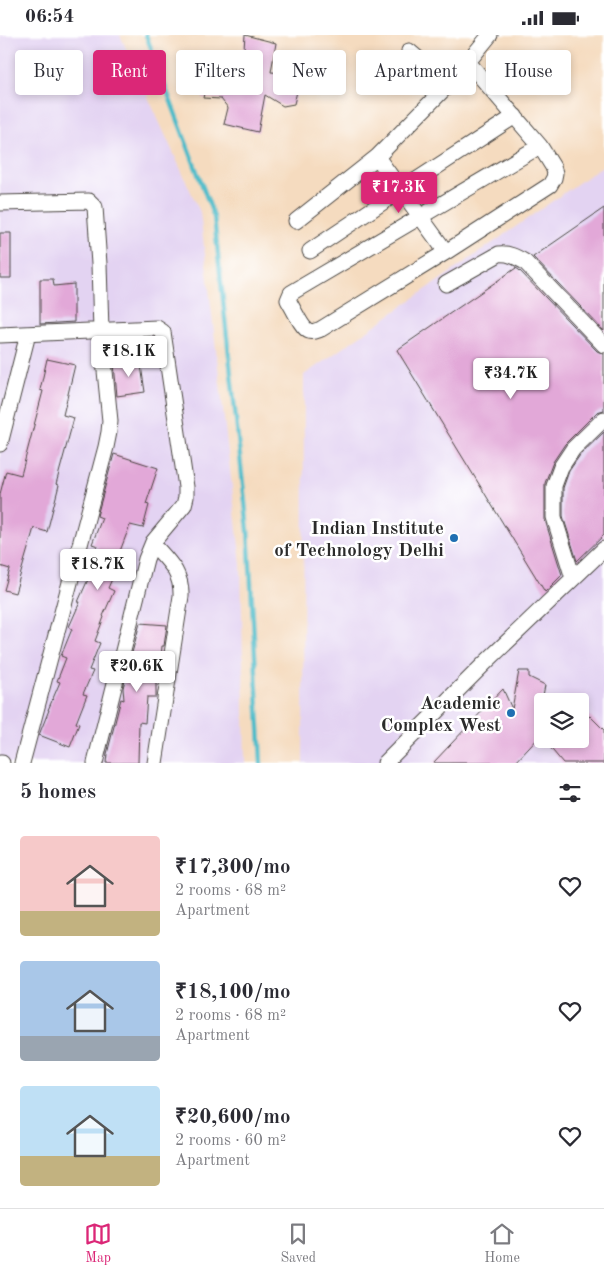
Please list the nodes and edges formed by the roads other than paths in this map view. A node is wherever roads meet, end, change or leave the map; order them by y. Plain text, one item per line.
1 (490, 35) edge
2 (476, 52) edge
3 (476, 71) edge
4 (438, 95) edge
5 (515, 115) junction
6 (540, 146) junction
7 (377, 157) junction
8 (401, 190) junction
9 (0, 203) edge
10 (420, 218) junction
11 (296, 221) dead end
12 (310, 251) dead end
13 (446, 252) junction
14 (446, 284) dead end
15 (101, 331) junction
16 (28, 334) junction
17 (0, 335) edge
18 (604, 345) edge
19 (604, 419) edge
20 (0, 444) edge
21 (153, 544) junction
22 (604, 549) edge
23 (573, 578) junction
24 (22, 763) edge
25 (95, 763) edge
26 (155, 763) edge
27 (385, 763) edge

1 - 2 street
3 - 5 street
4 - 7 street
5 - 6 street
5 - 8 street
6 - 10 street
6 - 13 street
7 - 8 street
7 - 11 street
8 - 10 street
8 - 12 street
9 - 15 street
10 - 13 street
10 - 13 street
14 - 18 street
15 - 16 street
15 - 21 street
15 - 24 street
16 - 17 street
16 - 20 street
19 - 23 street
21 - 25 street
21 - 26 street
22 - 23 street
23 - 27 street

